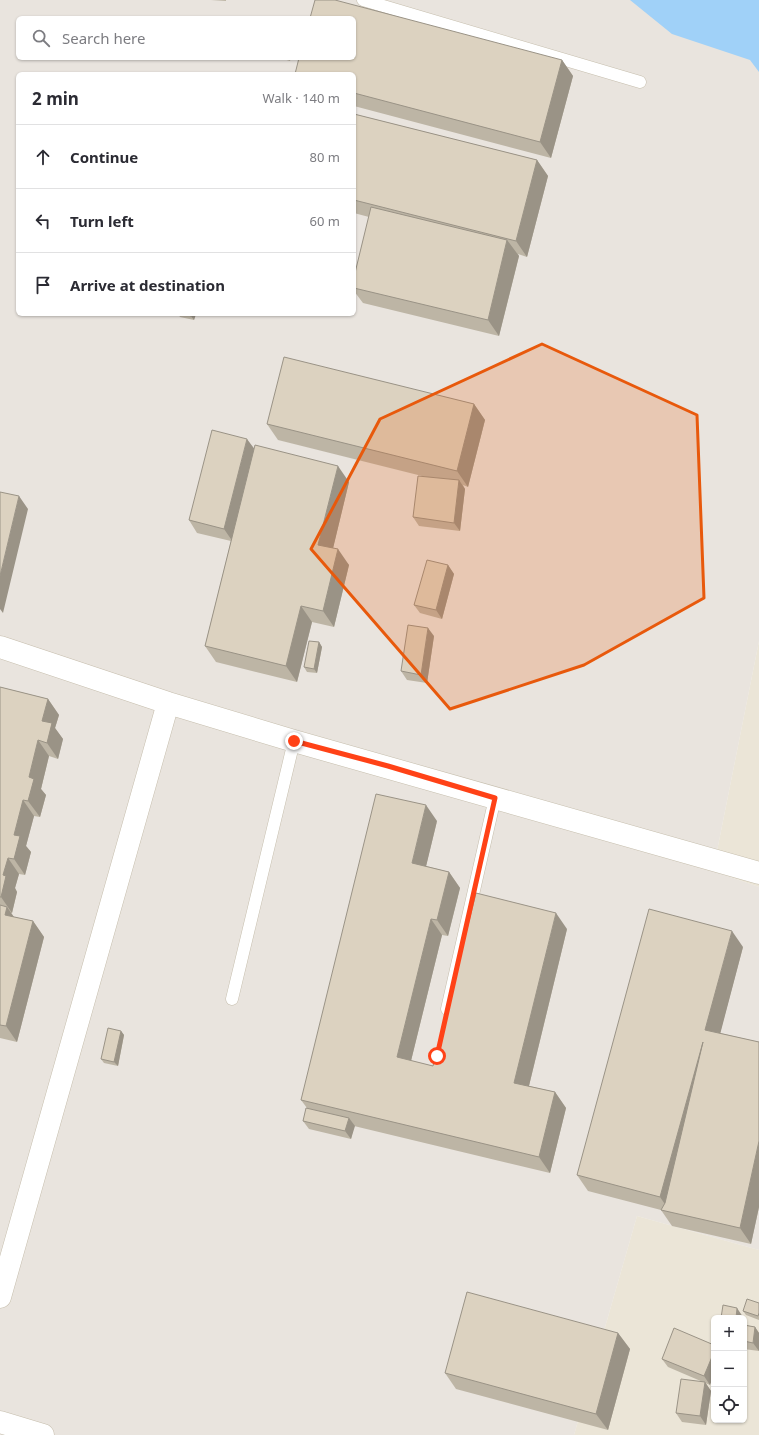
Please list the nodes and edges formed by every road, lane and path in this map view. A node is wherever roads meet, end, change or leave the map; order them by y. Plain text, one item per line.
1 (363, 0) edge
2 (640, 82) dead end
3 (0, 647) edge
4 (168, 703) junction
5 (294, 741) junction
6 (495, 798) junction
7 (759, 872) edge
8 (232, 999) dead end
9 (446, 1018) edge
10 (0, 1297) edge
11 (0, 1422) edge
12 (43, 1435) edge

1 - 2 lane
3 - 4 street
4 - 5 street
4 - 10 street
5 - 6 street
5 - 8 lane
6 - 7 street
6 - 9 lane
11 - 12 street

